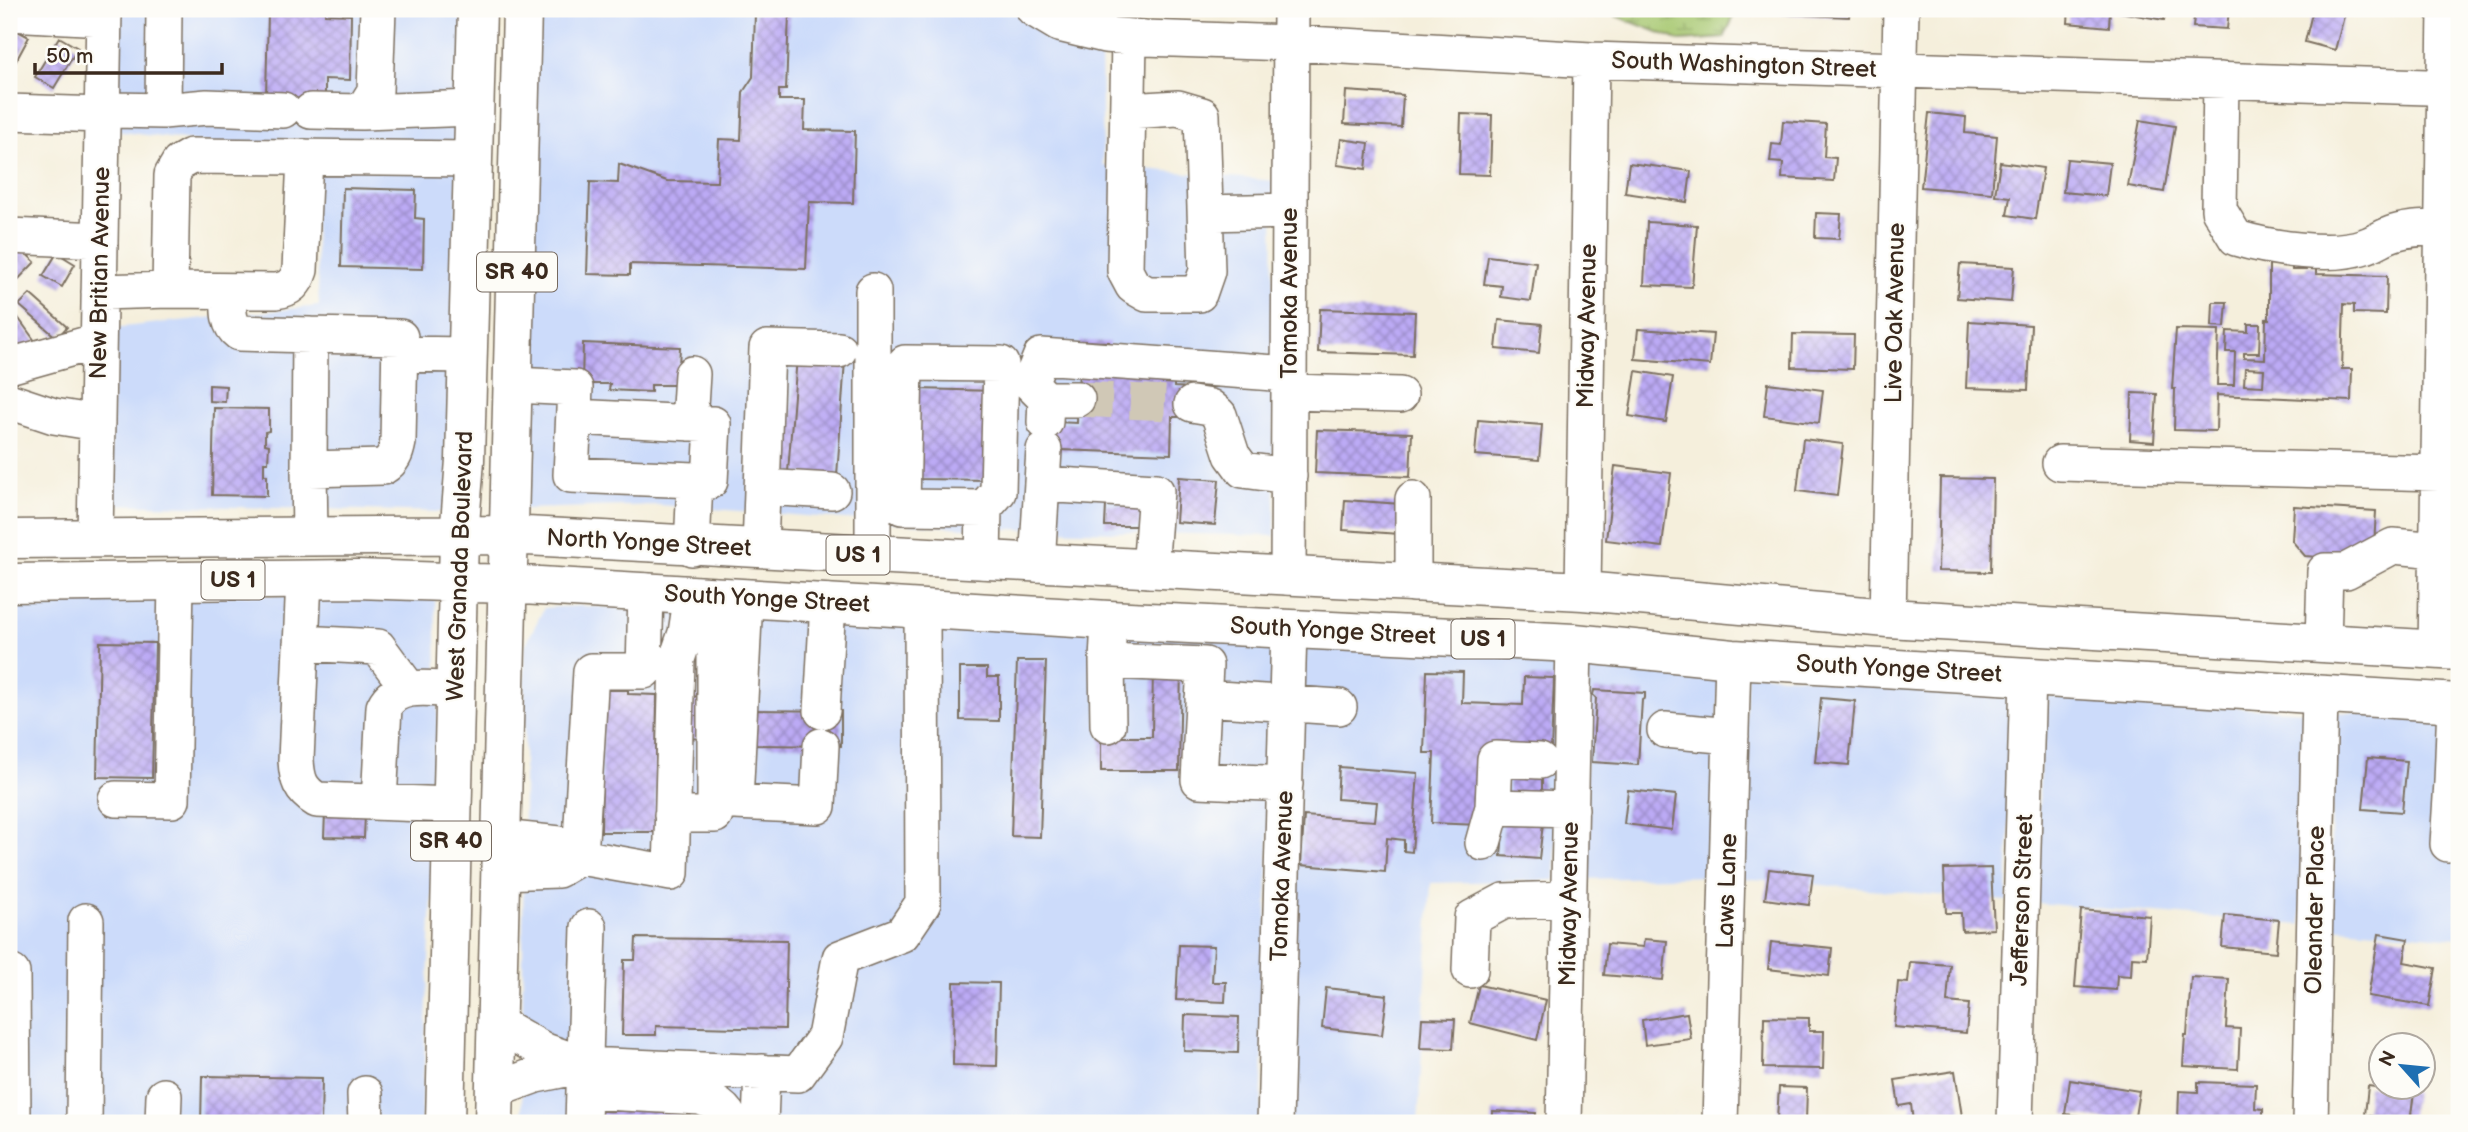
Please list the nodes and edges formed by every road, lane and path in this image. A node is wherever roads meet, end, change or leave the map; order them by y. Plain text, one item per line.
1 (164, 9) edge
2 (378, 9) edge
3 (477, 9) edge
4 (496, 9) edge
5 (522, 9) edge
6 (1034, 9) edge
7 (1901, 9) edge
8 (2446, 9) edge
9 (9, 13) edge
10 (104, 13) edge
11 (1290, 26) edge
12 (1140, 28) edge
13 (1591, 60) junction
14 (1900, 70) junction
15 (2221, 80) junction
16 (2452, 87) edge
17 (520, 96) junction
18 (474, 107) junction
19 (163, 111) junction
20 (1128, 111) junction
21 (9, 112) edge
22 (362, 112) junction
23 (103, 115) junction
24 (305, 158) junction
25 (473, 159) junction
26 (1290, 211) junction
27 (1206, 213) junction
28 (2443, 228) junction
29 (9, 236) edge
30 (100, 240) junction
31 (170, 290) junction
32 (229, 291) junction
33 (873, 291) dead end
34 (99, 292) junction
35 (310, 335) junction
36 (98, 341) junction
37 (839, 350) dead end
38 (400, 354) junction
39 (468, 355) junction
40 (9, 366) edge
41 (692, 374) dead end
42 (1289, 383) junction
43 (514, 385) junction
44 (1400, 395) dead end
45 (9, 401) edge
46 (1192, 404) tunnel mouth
47 (574, 417) junction
48 (97, 423) junction
49 (689, 423) junction
50 (888, 427) junction
51 (2060, 463) dead end
52 (309, 468) junction
53 (2439, 473) junction
54 (1289, 476) junction
55 (695, 480) junction
56 (1042, 484) junction
57 (762, 486) junction
58 (832, 491) dead end
59 (1413, 499) dead end
60 (984, 508) junction
61 (507, 535) junction
62 (310, 536) junction
63 (459, 537) junction
64 (95, 538) junction
65 (9, 539) edge
66 (692, 547) junction
67 (760, 550) junction
68 (2438, 550) junction
69 (873, 555) junction
70 (983, 561) junction
71 (1037, 564) junction
72 (1150, 570) junction
73 (1288, 577) junction
74 (304, 579) junction
75 (176, 581) junction
76 (457, 582) junction
77 (9, 583) edge
78 (506, 584) junction
79 (1413, 584) junction
80 (1507, 589) junction
81 (646, 591) junction
82 (1583, 592) junction
83 (717, 596) junction
84 (828, 602) junction
85 (922, 608) junction
86 (1888, 618) junction
87 (1109, 620) junction
88 (1208, 625) junction
89 (1289, 629) junction
90 (301, 643) junction
91 (1574, 643) junction
92 (2323, 643) junction
93 (2448, 650) edge
94 (1733, 659) junction
95 (1107, 662) junction
96 (2028, 677) junction
97 (1204, 682) junction
98 (409, 689) junction
99 (455, 690) junction
100 (2332, 697) junction
101 (2457, 703) edge
102 (1287, 704) junction
103 (1339, 707) dead end
104 (822, 711) dead end
105 (1108, 725) dead end
106 (1665, 730) dead end
107 (1731, 736) junction
108 (821, 746) dead end
109 (1539, 761) dead end
110 (2455, 783) edge
111 (1285, 784) junction
112 (116, 799) dead end
113 (379, 802) junction
114 (452, 805) junction
115 (1493, 807) junction
116 (1571, 809) junction
117 (1483, 843) dead end
118 (2448, 844) dead end
119 (500, 855) junction
120 (580, 857) junction
121 (1569, 899) junction
122 (86, 921) dead end
123 (589, 927) dead end
124 (1470, 970) dead end
125 (12, 973) dead end
126 (496, 1023) junction
127 (762, 1072) junction
128 (584, 1093) edge
129 (494, 1107) edge
130 (13, 1123) edge
131 (84, 1123) edge
132 (445, 1123) edge
133 (731, 1123) edge
134 (760, 1123) edge
135 (1275, 1123) edge
136 (1564, 1123) edge
137 (1720, 1123) edge
138 (2015, 1123) edge
139 (2310, 1123) edge

1 - 19 street
2 - 22 street
3 - 18 main road, West Granada Boulevard / SR 40
4 - 17 main road
5 - 17 main road, West Granada Boulevard / SR 40
6 - 12 street, South Washington Street
7 - 14 street, Live Oak Avenue
8 - 16 street
9 - 10 street
10 - 23 street, New Britian Avenue
11 - 12 street, South Washington Street
11 - 13 street, South Washington Street
11 - 26 street, Tomoka Avenue
12 - 20 street
13 - 14 street, South Washington Street
13 - 82 street, Midway Avenue
14 - 15 street, South Washington Street
14 - 86 street, Live Oak Avenue
15 - 16 street, South Washington Street
15 - 28 street
16 - 28 street
17 - 43 main road, West Granada Boulevard / SR 40
18 - 22 street
18 - 25 main road, West Granada Boulevard / SR 40
19 - 22 street
19 - 23 street
20 - 27 street
20 - 27 street
21 - 23 street
23 - 30 street, New Britian Avenue
24 - 25 street
24 - 31 street
24 - 32 street
25 - 39 main road, West Granada Boulevard / SR 40
26 - 27 street
26 - 42 street, Tomoka Avenue
28 - 53 street
29 - 30 street
30 - 34 street, New Britian Avenue
31 - 32 street
31 - 34 street
32 - 35 street
33 - 50 street
34 - 36 street, New Britian Avenue
35 - 38 street
35 - 52 street
36 - 40 street
36 - 48 street, New Britian Avenue
37 - 57 street
38 - 39 street
38 - 52 street
39 - 63 main road, West Granada Boulevard / SR 40
41 - 49 street
42 - 44 street
42 - 54 street, Tomoka Avenue
42 - 56 street
43 - 47 street
43 - 61 main road, West Granada Boulevard / SR 40
45 - 48 street
46 - 54 street
47 - 49 street
47 - 55 street
48 - 64 street, New Britian Avenue
49 - 55 street
50 - 60 street
50 - 60 street
50 - 69 street
51 - 53 street
52 - 62 street
53 - 68 street
54 - 73 street, Tomoka Avenue
55 - 66 street
56 - 71 street
56 - 72 street
57 - 58 street
57 - 67 street
59 - 79 street
60 - 70 street
61 - 63 main road, North Yonge Street / US 1
61 - 66 main road, North Yonge Street / US 1
61 - 78 main road, West Granada Boulevard / SR 40
62 - 63 main road, North Yonge Street / US 1
62 - 64 main road, North Yonge Street / US 1
63 - 76 main road, West Granada Boulevard / SR 40
64 - 65 main road, North Yonge Street / US 1
66 - 67 main road, North Yonge Street / US 1
67 - 69 main road, North Yonge Street / US 1
68 - 92 street
68 - 93 street
69 - 70 main road, North Yonge Street / US 1
70 - 71 main road, North Yonge Street / US 1
71 - 72 main road, North Yonge Street / US 1
72 - 73 main road, North Yonge Street / US 1
73 - 79 main road, South Yonge Street / US 1
74 - 75 main road, US 1
74 - 76 main road, US 1
74 - 90 street
75 - 77 main road, US 1
75 - 112 street
76 - 78 main road, South Yonge Street / US 1
76 - 99 main road, West Granada Boulevard / SR 40
78 - 81 main road, South Yonge Street / US 1
78 - 119 main road, West Granada Boulevard / SR 40
79 - 80 main road, South Yonge Street / US 1
80 - 82 main road, South Yonge Street / US 1
80 - 89 main road
81 - 83 main road, South Yonge Street / US 1
81 - 120 street
82 - 86 main road, South Yonge Street / US 1
83 - 84 main road, South Yonge Street / US 1
83 - 108 street
83 - 120 street
84 - 85 main road, South Yonge Street / US 1
84 - 104 street
85 - 87 main road, South Yonge Street / US 1
85 - 127 street
86 - 92 main road, South Yonge Street / US 1
87 - 88 main road, South Yonge Street / US 1
87 - 95 street
88 - 89 main road, South Yonge Street / US 1
88 - 97 street
89 - 91 main road, South Yonge Street / US 1
89 - 102 street, Tomoka Avenue
90 - 98 street
90 - 113 street
91 - 94 main road, South Yonge Street / US 1
91 - 116 street, Midway Avenue
92 - 93 main road, South Yonge Street / US 1
93 - 100 main road
94 - 96 main road, South Yonge Street / US 1
94 - 107 street, Laws Lane
95 - 97 street
95 - 105 street
96 - 100 main road, South Yonge Street / US 1
96 - 138 street, Jefferson Street
97 - 102 street
97 - 111 street
98 - 99 street
98 - 113 street
99 - 114 main road, West Granada Boulevard / SR 40
100 - 101 main road, South Yonge Street / US 1
100 - 139 street, Oleander Place
101 - 110 street
102 - 103 street
102 - 111 street, Tomoka Avenue
106 - 107 street
107 - 137 street, Laws Lane
109 - 115 street
110 - 118 street
111 - 135 street, Tomoka Avenue
113 - 114 street
114 - 132 main road, West Granada Boulevard / SR 40
115 - 116 street
115 - 117 street
116 - 121 street, Midway Avenue
119 - 120 street
119 - 126 main road, West Granada Boulevard / SR 40
121 - 124 street
121 - 136 street, Midway Avenue
122 - 131 street
123 - 128 street
125 - 130 street
126 - 128 street
126 - 129 main road, West Granada Boulevard / SR 40
127 - 128 street
127 - 134 street
128 - 129 street
128 - 133 street

